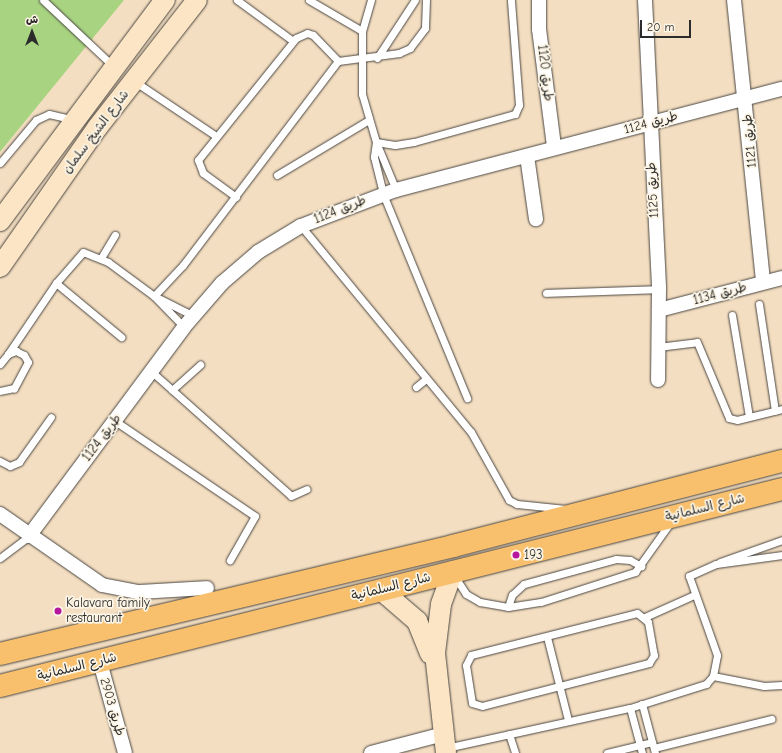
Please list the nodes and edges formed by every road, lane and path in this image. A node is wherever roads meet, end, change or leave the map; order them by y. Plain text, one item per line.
1 (43, 0) edge
2 (165, 0) edge
3 (197, 0) edge
4 (237, 0) edge
5 (309, 0) edge
6 (370, 0) edge
7 (415, 0) edge
8 (426, 0) edge
9 (511, 0) edge
10 (539, 0) edge
11 (645, 0) edge
12 (734, 0) edge
13 (362, 31) junction
14 (293, 41) junction
15 (377, 58) junction
16 (362, 60) junction
17 (338, 61) junction
18 (113, 66) junction
19 (134, 81) junction
20 (782, 89) edge
21 (746, 98) junction
22 (74, 120) junction
23 (369, 120) junction
24 (650, 123) junction
25 (216, 136) junction
26 (376, 142) junction
27 (554, 146) junction
28 (527, 156) junction
29 (0, 163) edge
30 (277, 175) dead end
31 (389, 192) junction
32 (236, 197) junction
33 (0, 220) edge
34 (536, 220) dead end
35 (301, 226) junction
36 (115, 235) dead end
37 (101, 258) junction
38 (0, 267) edge
39 (782, 278) edge
40 (763, 282) junction
41 (56, 283) junction
42 (659, 290) junction
43 (546, 293) dead end
44 (154, 296) junction
45 (760, 304) dead end
46 (659, 310) junction
47 (732, 315) dead end
48 (194, 316) junction
49 (184, 327) junction
50 (121, 338) dead end
51 (658, 347) junction
52 (8, 354) junction
53 (0, 364) edge
54 (200, 365) dead end
55 (152, 372) junction
56 (426, 379) junction
57 (658, 380) dead end
58 (416, 387) dead end
59 (172, 390) junction
60 (0, 391) edge
61 (467, 398) dead end
62 (778, 410) edge
63 (51, 417) dead end
64 (749, 417) junction
65 (115, 421) junction
66 (0, 461) edge
67 (782, 461) edge
68 (307, 489) dead end
69 (782, 489) edge
70 (583, 511) junction
71 (0, 514) edge
72 (674, 516) junction
73 (29, 536) junction
74 (782, 540) edge
75 (782, 555) edge
76 (0, 558) edge
77 (230, 560) dead end
78 (716, 564) junction
79 (641, 566) junction
80 (454, 571) junction
81 (207, 588) dead end
82 (381, 590) junction
83 (694, 595) junction
84 (508, 607) junction
85 (645, 617) junction
86 (547, 637) junction
87 (0, 654) edge
88 (100, 662) junction
89 (713, 676) junction
90 (436, 677) junction
91 (782, 685) edge
92 (0, 686) edge
93 (559, 686) junction
94 (642, 704) junction
95 (630, 708) junction
96 (771, 719) dead end
97 (568, 720) junction
98 (510, 734) junction
99 (445, 745) edge
100 (640, 745) junction
101 (654, 748) edge
102 (125, 753) edge
103 (371, 753) edge
104 (515, 753) edge
105 (607, 753) edge
106 (642, 753) edge

1 - 18 lane
2 - 18 main road, شارع الشيخ سلمان
3 - 19 main road, شارع الشيخ سلمان
4 - 14 lane
5 - 13 lane
6 - 13 lane
7 - 15 lane
8 - 15 lane
9 - 26 lane
10 - 27 street, طريق 1120
11 - 24 street, طريق 1125
12 - 21 street, طريق 1121
13 - 16 lane
14 - 17 lane
14 - 25 lane
15 - 16 lane
16 - 17 lane
16 - 23 lane
17 - 32 lane
18 - 22 main road, شارع الشيخ سلمان
19 - 25 lane
19 - 38 main road, شارع الشيخ سلمان
20 - 21 street, طريق 1124
21 - 24 street, طريق 1124
21 - 40 street, طريق 1121
22 - 29 lane
22 - 33 main road, شارع الشيخ سلمان
23 - 26 lane
23 - 30 lane
24 - 27 street, طريق 1124
24 - 42 street, طريق 1125
25 - 32 lane
26 - 31 lane
26 - 31 lane
27 - 28 street, طريق 1124
28 - 31 street, طريق 1124
28 - 34 street
31 - 35 street, طريق 1124
31 - 61 lane
32 - 44 lane
35 - 48 street, طريق 1124
35 - 56 lane
36 - 37 lane
37 - 41 lane
37 - 44 lane
39 - 40 street, طريق 1134
40 - 46 street, طريق 1134
41 - 50 lane
41 - 52 lane
42 - 43 lane
42 - 46 street, طريق 1125
44 - 48 lane
44 - 49 lane
45 - 62 lane
46 - 51 street, طريق 1125
47 - 64 lane
48 - 49 street, طريق 1124
49 - 55 street, طريق 1124
51 - 57 street, طريق 1125
51 - 64 lane
52 - 53 lane
52 - 60 lane
54 - 59 lane
55 - 59 lane
55 - 65 street, طريق 1124
56 - 58 lane
56 - 70 lane
59 - 68 lane
62 - 64 lane
63 - 66 lane
65 - 73 street, طريق 1124
65 - 77 lane
67 - 70 main road, شارع السلمانية
69 - 72 main road, شارع السلمانية
70 - 87 main road, شارع السلمانية
71 - 73 street
72 - 79 lane
72 - 80 main road, شارع السلمانية
73 - 76 lane
73 - 81 street
74 - 78 lane
75 - 78 lane
78 - 83 lane
79 - 84 lane
79 - 84 lane
80 - 82 main road, شارع السلمانية
80 - 84 lane
80 - 90 main road
82 - 88 main road, شارع السلمانية
82 - 90 main road
83 - 85 lane
83 - 89 lane
85 - 86 lane
85 - 93 lane
86 - 93 lane
86 - 93 lane
88 - 92 main road, شارع السلمانية
88 - 102 street, طريق 2903
89 - 91 lane
89 - 94 lane
90 - 99 main road
93 - 97 lane
94 - 95 lane
94 - 101 lane
95 - 97 lane
95 - 100 lane
96 - 101 lane
97 - 98 lane
98 - 99 lane
98 - 104 lane
99 - 103 street
100 - 101 lane
100 - 105 lane
100 - 106 lane

